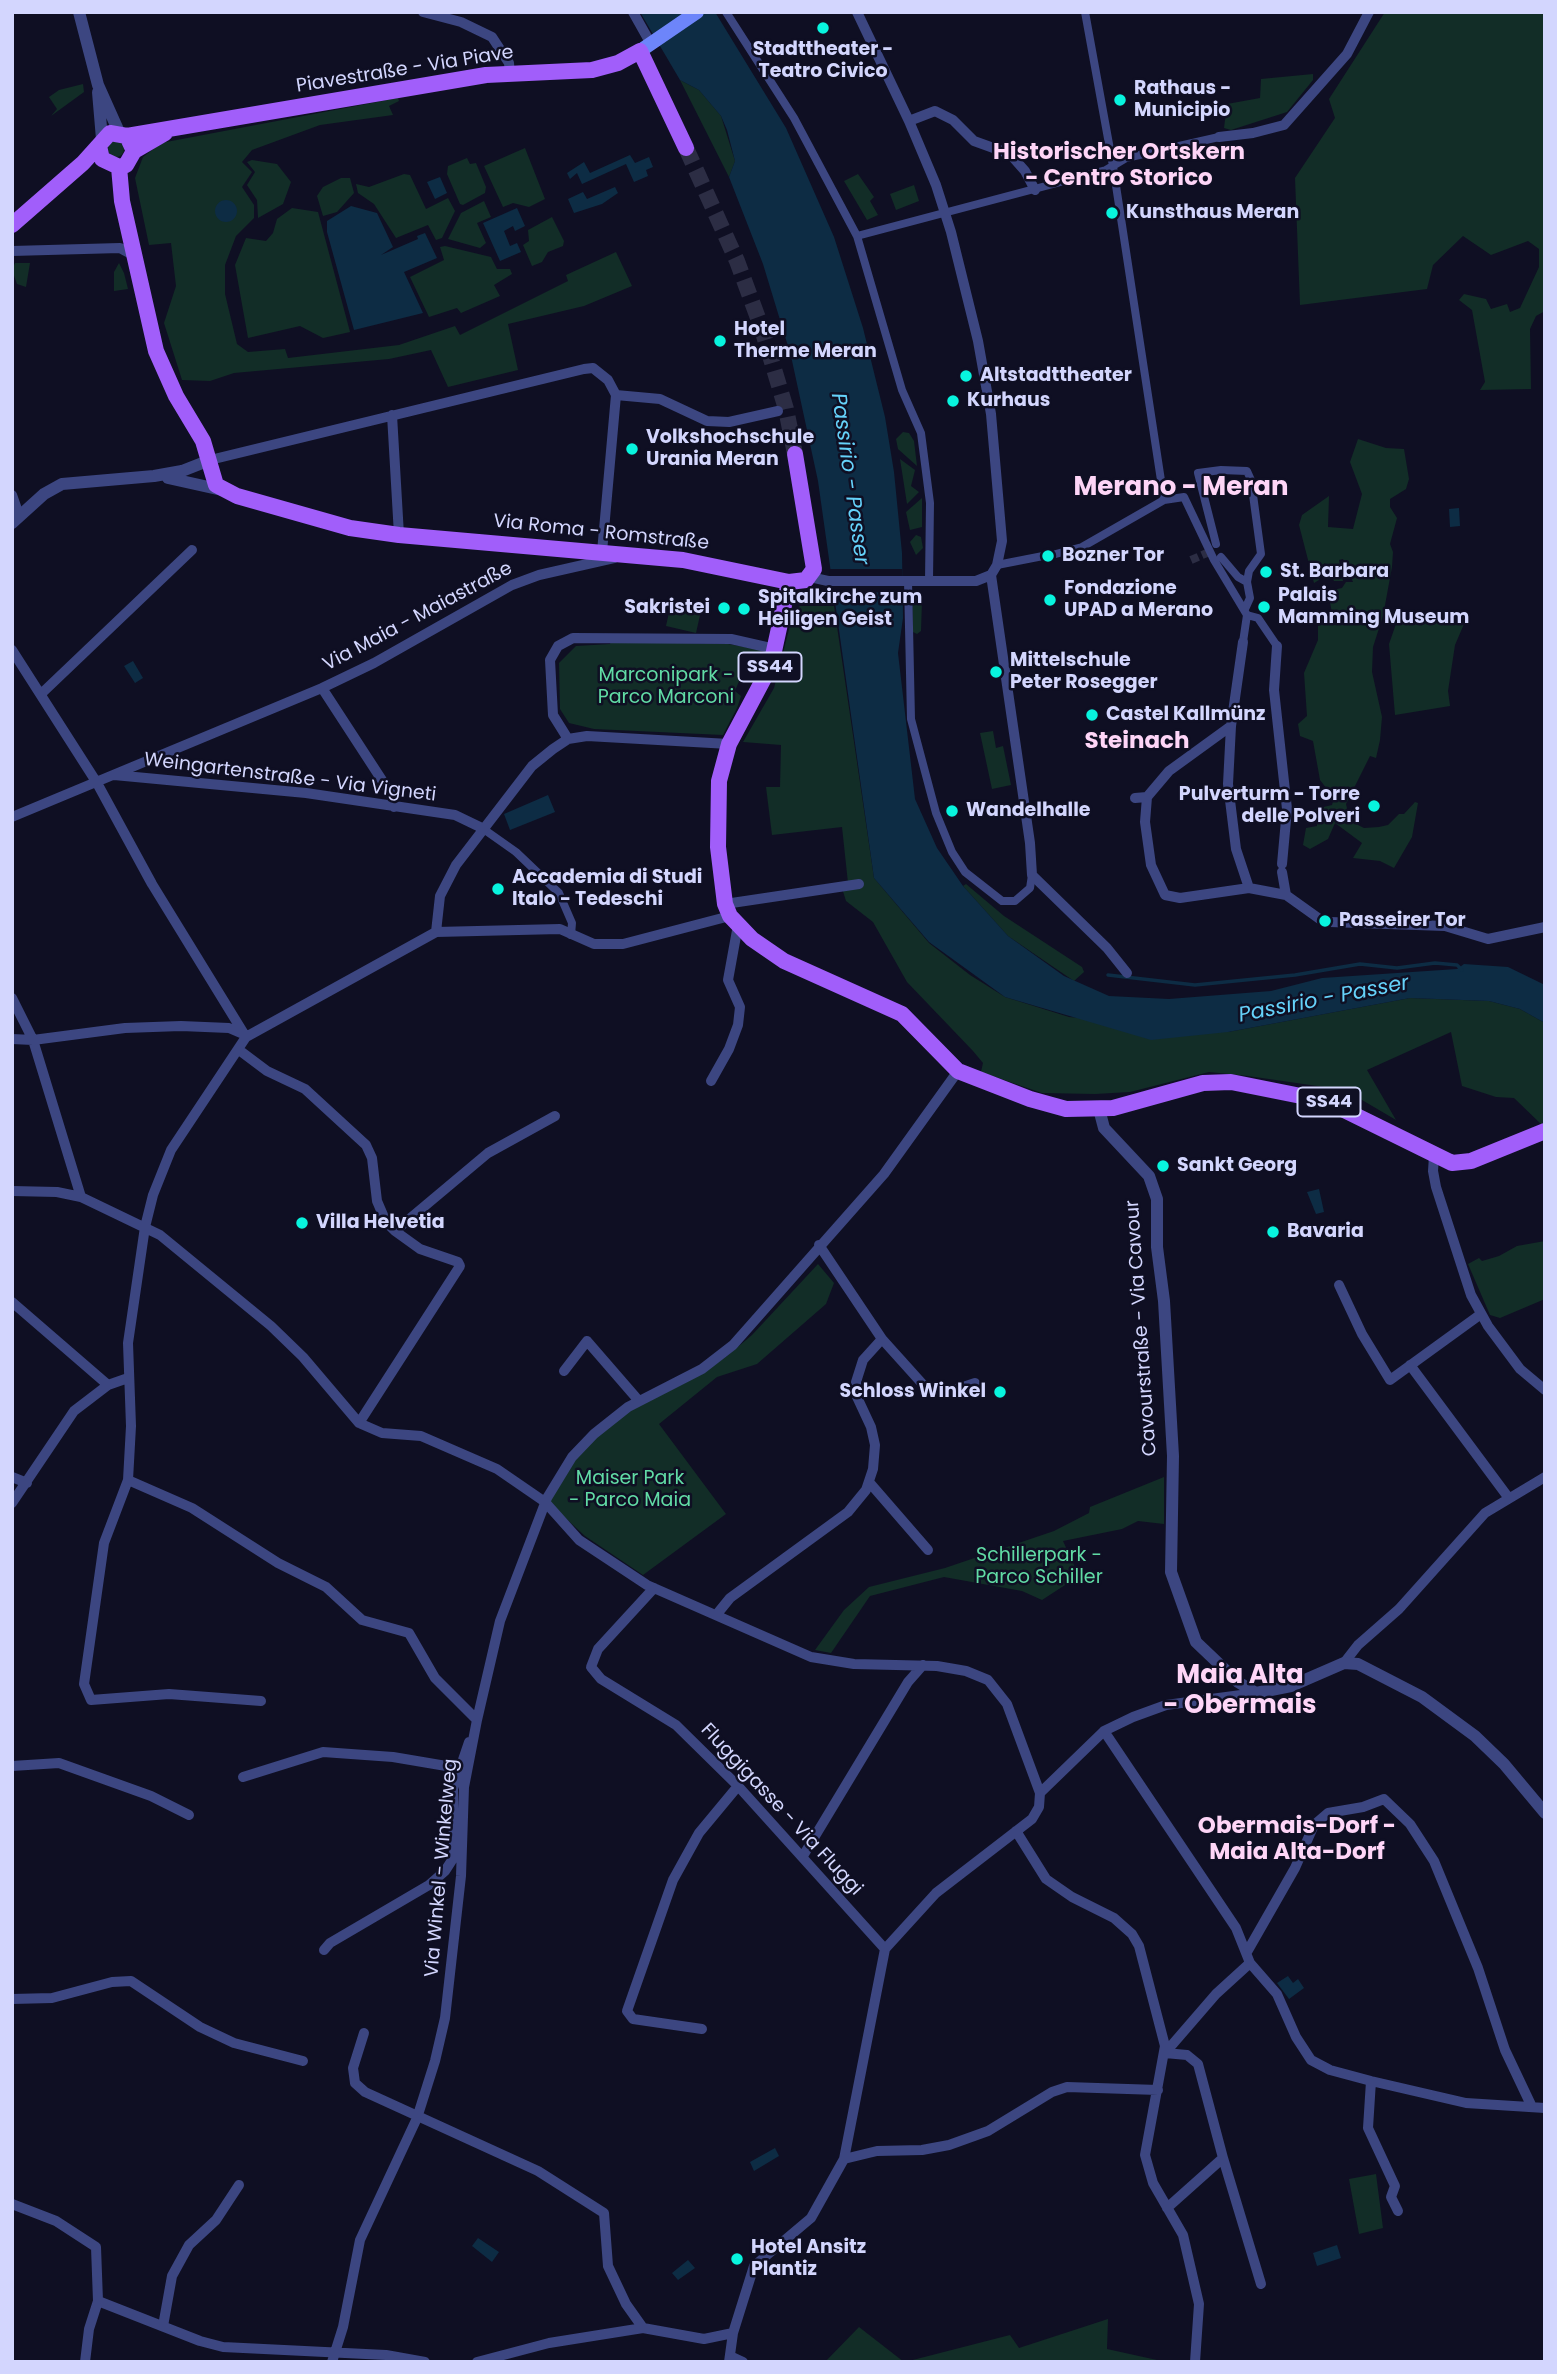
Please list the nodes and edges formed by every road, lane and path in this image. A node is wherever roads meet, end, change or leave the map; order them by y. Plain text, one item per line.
1 (79, 12) edge
2 (424, 12) edge
3 (632, 12) edge
4 (697, 12) edge
5 (726, 12) edge
6 (857, 12) edge
7 (1085, 12) edge
8 (1369, 12) edge
9 (648, 45) junction
10 (510, 74) junction
11 (98, 85) junction
12 (909, 121) junction
13 (173, 129) junction
14 (123, 134) junction
15 (1219, 137) joint
16 (101, 148) junction
17 (686, 148) tunnel mouth
18 (134, 151) junction
19 (1113, 166) junction
20 (119, 167) junction
21 (1035, 190) junction
22 (945, 214) junction
23 (12, 225) edge
24 (857, 236) junction
25 (12, 251) edge
26 (135, 256) junction
27 (616, 394) junction
28 (778, 411) dead end
29 (392, 415) junction
30 (795, 454) tunnel mouth
31 (209, 460) junction
32 (154, 476) junction
33 (226, 491) junction
34 (12, 495) edge
35 (1164, 500) junction
36 (16, 519) edge
37 (403, 536) junction
38 (1216, 544) dead end
39 (192, 550) dead end
40 (602, 552) junction
41 (626, 555) junction
42 (1221, 557) dead end
43 (997, 565) junction
44 (991, 575) junction
45 (810, 577) junction
46 (906, 580) junction
47 (929, 580) junction
48 (789, 582) junction
49 (1247, 582) junction
50 (1246, 612) junction
51 (1243, 642) joint
52 (1277, 646) joint
53 (775, 649) junction
54 (12, 650) edge
55 (322, 688) junction
56 (41, 694) junction
57 (1231, 726) junction
58 (568, 739) junction
59 (729, 744) junction
60 (114, 775) junction
61 (96, 783) junction
62 (1151, 794) junction
63 (1135, 798) dead end
64 (394, 807) junction
65 (12, 817) edge
66 (482, 828) junction
67 (1032, 875) junction
68 (859, 884) dead end
69 (1249, 888) junction
70 (1286, 895) junction
71 (731, 915) junction
72 (1545, 927) edge
73 (436, 932) junction
74 (571, 935) junction
75 (1127, 973) dead end
76 (12, 998) edge
77 (246, 1037) junction
78 (12, 1039) edge
79 (33, 1040) junction
80 (239, 1050) junction
81 (958, 1071) junction
82 (711, 1081) dead end
83 (1099, 1109) junction
84 (555, 1115) dead end
85 (1545, 1131) edge
86 (1434, 1156) junction
87 (12, 1191) edge
88 (81, 1197) junction
89 (145, 1227) junction
90 (395, 1231) junction
91 (819, 1245) junction
92 (1339, 1285) dead end
93 (12, 1302) edge
94 (1481, 1314) junction
95 (882, 1339) junction
96 (1410, 1365) junction
97 (564, 1371) dead end
98 (128, 1378) junction
99 (975, 1383) dead end
100 (108, 1385) junction
101 (1545, 1390) edge
102 (639, 1401) junction
103 (359, 1423) junction
104 (12, 1477) edge
105 (1545, 1477) edge
106 (128, 1480) junction
107 (869, 1482) junction
108 (27, 1483) junction
109 (1508, 1497) junction
110 (545, 1502) junction
111 (12, 1503) edge
112 (928, 1550) dead end
113 (654, 1588) junction
114 (717, 1614) junction
115 (1343, 1663) junction
116 (923, 1665) junction
117 (1256, 1693) junction
118 (261, 1700) dead end
119 (477, 1720) junction
120 (1104, 1731) junction
121 (474, 1733) junction
122 (12, 1766) edge
123 (458, 1768) junction
124 (243, 1777) dead end
125 (738, 1786) junction
126 (1040, 1793) junction
127 (1545, 1813) edge
128 (189, 1815) dead end
129 (1016, 1831) junction
130 (803, 1856) junction
131 (885, 1949) junction
132 (324, 1950) dead end
133 (1248, 1958) junction
134 (12, 1999) edge
135 (702, 2029) dead end
136 (364, 2033) dead end
137 (1165, 2053) junction
138 (303, 2061) dead end
139 (1371, 2081) junction
140 (1158, 2090) junction
141 (1532, 2106) junction
142 (1545, 2108) edge
143 (417, 2118) junction
144 (1223, 2158) junction
145 (844, 2159) junction
146 (239, 2185) dead end
147 (12, 2204) edge
148 (1167, 2208) junction
149 (1398, 2211) dead end
150 (1261, 2284) dead end
151 (98, 2301) junction
152 (163, 2326) junction
153 (643, 2328) junction
154 (733, 2333) junction
155 (334, 2357) edge
156 (729, 2359) edge
157 (85, 2362) edge
158 (425, 2362) edge
159 (477, 2362) edge
160 (743, 2362) edge
161 (1195, 2362) edge

1 - 11 street
2 - 10 street
3 - 9 street
4 - 9 main road
5 - 24 street
6 - 12 street
7 - 19 street
8 - 15 street
9 - 10 main road, Piavestraße - Via Piave
9 - 17 main road
10 - 13 main road, Piavestraße - Via Piave
11 - 14 street
11 - 16 street
12 - 21 street
12 - 22 street
13 - 14 main road, Piavestraße - Via Piave
13 - 18 main road, Piavestraße - Via Piave
14 - 16 main road, Piavestraße - Via Piave
14 - 18 main road
15 - 19 street
16 - 20 main road
16 - 23 main road, Piavestraße - Via Piave
18 - 20 main road, Piavestraße - Via Piave
19 - 21 street
19 - 35 street
20 - 26 main road
21 - 22 street
22 - 24 street
22 - 43 street
24 - 47 street
25 - 26 street
26 - 31 main road
27 - 28 street
27 - 29 street
27 - 40 street
29 - 31 street
29 - 37 street
30 - 45 main road
31 - 32 street
31 - 33 main road
32 - 33 street
32 - 36 street
33 - 37 main road, Via Roma - Romstraße
34 - 36 street
35 - 43 street
35 - 50 street
37 - 40 main road, Via Roma - Romstraße
38 - 49 street
39 - 56 street
40 - 41 main road, Via Roma - Romstraße
41 - 48 main road, Via Roma - Romstraße
41 - 55 street, Via Maia - Maiastraße
42 - 49 street
43 - 44 street
44 - 47 street
44 - 67 street
45 - 46 street
45 - 48 main road
46 - 47 street
46 - 67 street
48 - 53 main road, SS44
49 - 50 street
50 - 51 street
50 - 52 street
51 - 57 street
52 - 70 street
53 - 58 street
53 - 59 main road, SS44
54 - 56 street
55 - 60 street, Via Maia - Maiastraße
55 - 64 street
56 - 61 street
57 - 62 street
57 - 69 street
58 - 59 street
58 - 66 street
59 - 71 main road, SS44
60 - 61 street, Via Maia - Maiastraße
60 - 64 street, Weingartenstraße - Via Vigneti
61 - 65 street, Via Maia - Maiastraße
61 - 77 street
62 - 63 street
62 - 69 street
64 - 66 street, Weingartenstraße - Via Vigneti
66 - 73 street
66 - 74 street, Weingartenstraße - Via Vigneti
67 - 75 street
68 - 71 street
69 - 70 street
70 - 72 street
71 - 74 street
71 - 81 main road, SS44
71 - 82 street
73 - 74 street
73 - 77 street
76 - 79 street
77 - 79 street
77 - 80 street
78 - 79 street
79 - 88 street
80 - 89 street
80 - 90 street
81 - 83 main road, SS44
81 - 91 street, Via Winkel - Winkelweg
83 - 86 main road, SS44
83 - 117 street, Cavourstraße - Via Cavour
84 - 90 street
85 - 86 main road, SS44
86 - 94 street
87 - 88 street
88 - 89 street
89 - 98 street
89 - 103 street
90 - 103 street
91 - 95 street
91 - 102 street, Via Winkel - Winkelweg
92 - 96 street
93 - 100 street
94 - 96 street
94 - 101 street
95 - 99 street
95 - 107 street
96 - 109 street
97 - 102 street
98 - 100 street
98 - 106 street
100 - 108 street
102 - 110 street, Via Winkel - Winkelweg
103 - 110 street
104 - 108 street
105 - 109 street
106 - 118 street
106 - 119 street
107 - 112 street
107 - 114 street
108 - 111 street
109 - 115 street
110 - 113 street
110 - 119 street, Via Winkel - Winkelweg
113 - 114 street
113 - 125 street, Fluggigasse - Via Fluggi
114 - 116 street
115 - 117 street
115 - 127 street
116 - 126 street
116 - 130 street
117 - 120 street
119 - 121 street, Via Winkel - Winkelweg
120 - 126 street
120 - 133 street
121 - 123 street
121 - 143 street, Via Winkel - Winkelweg
122 - 128 street
123 - 124 street
123 - 132 street
125 - 130 street, Fluggigasse - Via Fluggi
125 - 135 street
126 - 129 street
129 - 131 street
129 - 137 street
130 - 131 street, Fluggigasse - Via Fluggi
131 - 145 street
133 - 137 street
133 - 139 street
133 - 141 street
134 - 138 street
136 - 143 street
137 - 140 street
137 - 144 street
139 - 141 street
139 - 149 street
140 - 145 street
140 - 148 street
141 - 142 street
143 - 153 street
143 - 155 street, Via Winkel - Winkelweg
144 - 148 street
144 - 150 street
145 - 154 street
146 - 152 street
147 - 151 street
148 - 161 street
151 - 152 street
151 - 157 street
152 - 155 street
153 - 154 street
153 - 159 street
154 - 156 street
155 - 158 street
156 - 160 street

